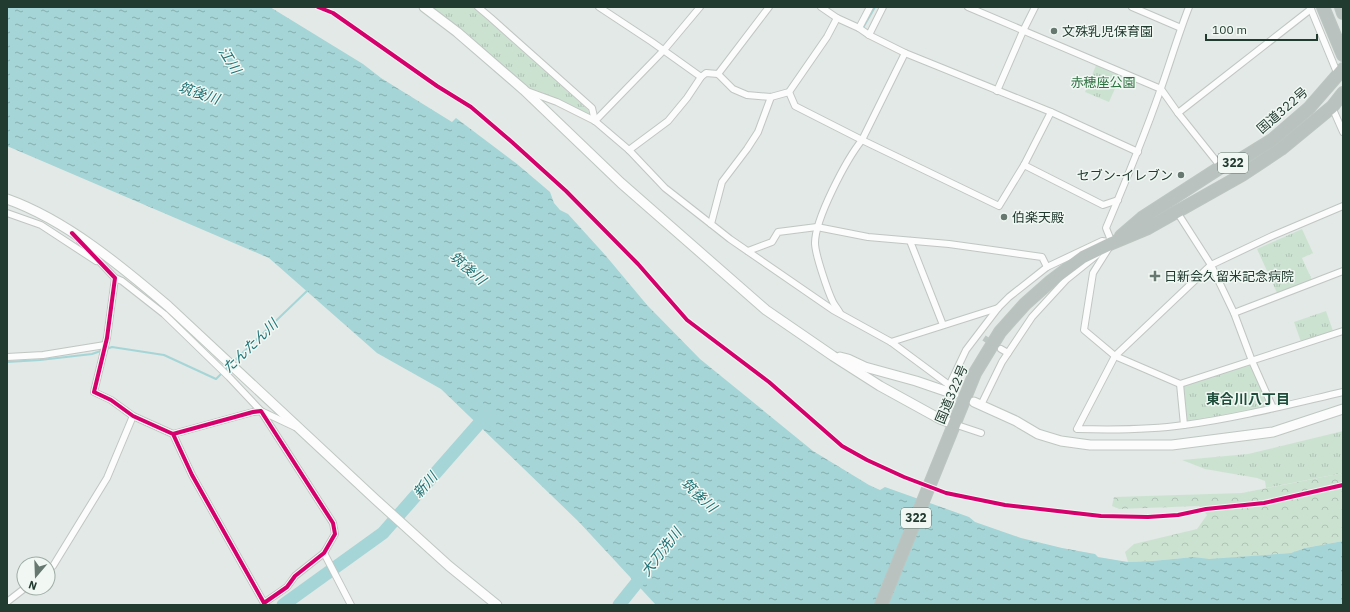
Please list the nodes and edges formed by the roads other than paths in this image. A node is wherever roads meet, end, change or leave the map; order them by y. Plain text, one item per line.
1 (424, 7) edge
2 (478, 7) edge
3 (599, 7) edge
4 (700, 7) edge
5 (769, 7) edge
6 (821, 7) edge
7 (870, 7) edge
8 (882, 7) edge
9 (968, 7) edge
10 (1035, 7) edge
11 (1132, 7) edge
12 (1189, 7) edge
13 (1323, 7) edge
14 (1341, 7) edge
15 (1311, 8) edge
16 (1343, 13) edge
17 (837, 18) junction
18 (859, 28) junction
19 (1181, 28) junction
20 (1023, 31) junction
21 (869, 35) junction
22 (664, 50) junction
23 (905, 53) junction
24 (1343, 55) edge
25 (1340, 72) edge
26 (718, 74) junction
27 (701, 77) junction
28 (1161, 89) junction
29 (524, 90) junction
30 (997, 91) junction
31 (789, 92) junction
32 (1343, 93) edge
33 (771, 97) junction
34 (1332, 107) junction
35 (1051, 112) junction
36 (1178, 113) junction
37 (595, 121) junction
38 (1343, 132) edge
39 (862, 140) junction
40 (629, 150) junction
41 (1138, 152) junction
42 (1024, 165) junction
43 (1221, 167) junction
44 (7, 199) edge
45 (1118, 200) junction
46 (1343, 206) edge
47 (1177, 212) junction
48 (7, 213) edge
49 (711, 224) junction
50 (817, 227) junction
51 (72, 233) junction
52 (910, 241) junction
53 (1112, 243) junction
54 (748, 251) junction
55 (1211, 265) junction
56 (104, 266) junction
57 (1047, 268) junction
58 (1343, 271) edge
59 (115, 278) junction
60 (998, 308) junction
61 (840, 313) junction
62 (1234, 313) junction
63 (943, 325) junction
64 (1343, 330) edge
65 (891, 342) junction
66 (105, 345) junction
67 (1001, 349) tunnel mouth
68 (1008, 353) junction
69 (833, 356) junction
70 (1115, 356) junction
71 (7, 357) edge
72 (1252, 361) junction
73 (1180, 384) junction
74 (950, 390) junction
75 (1343, 392) edge
76 (977, 403) joint
77 (1273, 408) junction
78 (1343, 409) edge
79 (261, 411) junction
80 (133, 416) junction
81 (1184, 425) junction
82 (952, 428) junction
83 (302, 430) junction
84 (981, 433) dead end
85 (173, 434) junction
86 (324, 553) junction
87 (56, 561) edge
88 (16, 595) edge
89 (7, 602) edge
90 (351, 605) edge
91 (497, 605) edge
92 (881, 605) edge

1 - 29 street
2 - 37 street
3 - 22 street
4 - 22 street
5 - 26 street
6 - 17 street
7 - 18 street
8 - 21 street
9 - 20 street
10 - 20 street
11 - 19 street
12 - 19 street
13 - 24 highway
14 - 16 highway
15 - 25 street
15 - 36 street
17 - 18 street
17 - 31 street
18 - 21 street
19 - 28 street
20 - 28 street
20 - 30 street
21 - 23 street
22 - 27 street
22 - 37 street
23 - 30 street
23 - 39 street
25 - 43 highway, 国道322号 / 322
26 - 27 street
26 - 33 street
27 - 40 street
28 - 36 street
28 - 41 street
29 - 37 street
29 - 69 street
30 - 35 street
31 - 33 street
31 - 39 street
32 - 34 highway, 国道322号 / 322
33 - 49 street
34 - 38 street
34 - 47 highway, 国道322号 / 322
35 - 41 street
35 - 42 street
36 - 43 street
37 - 40 street
39 - 42 street
39 - 50 street
40 - 49 street
41 - 45 street
42 - 45 street
43 - 53 highway, 国道322号 / 322
44 - 51 street
45 - 53 street
46 - 55 street
47 - 53 highway, 国道322号 / 322
47 - 55 street
48 - 56 street
49 - 54 street
50 - 52 street
50 - 54 street
50 - 61 street
51 - 56 street
51 - 83 street
52 - 57 street
52 - 63 street
53 - 57 street
53 - 68 street
53 - 70 street
53 - 82 highway, 国道322号 / 322
54 - 61 street
55 - 62 street
55 - 70 street
56 - 59 street
57 - 60 street
58 - 62 street
59 - 66 street
59 - 79 street
60 - 63 street
60 - 74 street
61 - 65 street
62 - 72 street
63 - 65 street
64 - 72 street
65 - 74 street
66 - 71 street
66 - 80 street
67 - 68 street
68 - 76 street
69 - 74 street
69 - 82 street
70 - 73 street
70 - 81 street
72 - 73 street
72 - 77 street
73 - 81 street
75 - 77 street
76 - 78 street
77 - 81 street
79 - 83 street
79 - 85 street
79 - 86 street
80 - 85 street
80 - 87 street
82 - 84 street
82 - 92 highway, 国道322号 / 322
83 - 91 street
85 - 86 street
86 - 90 street
88 - 89 street

